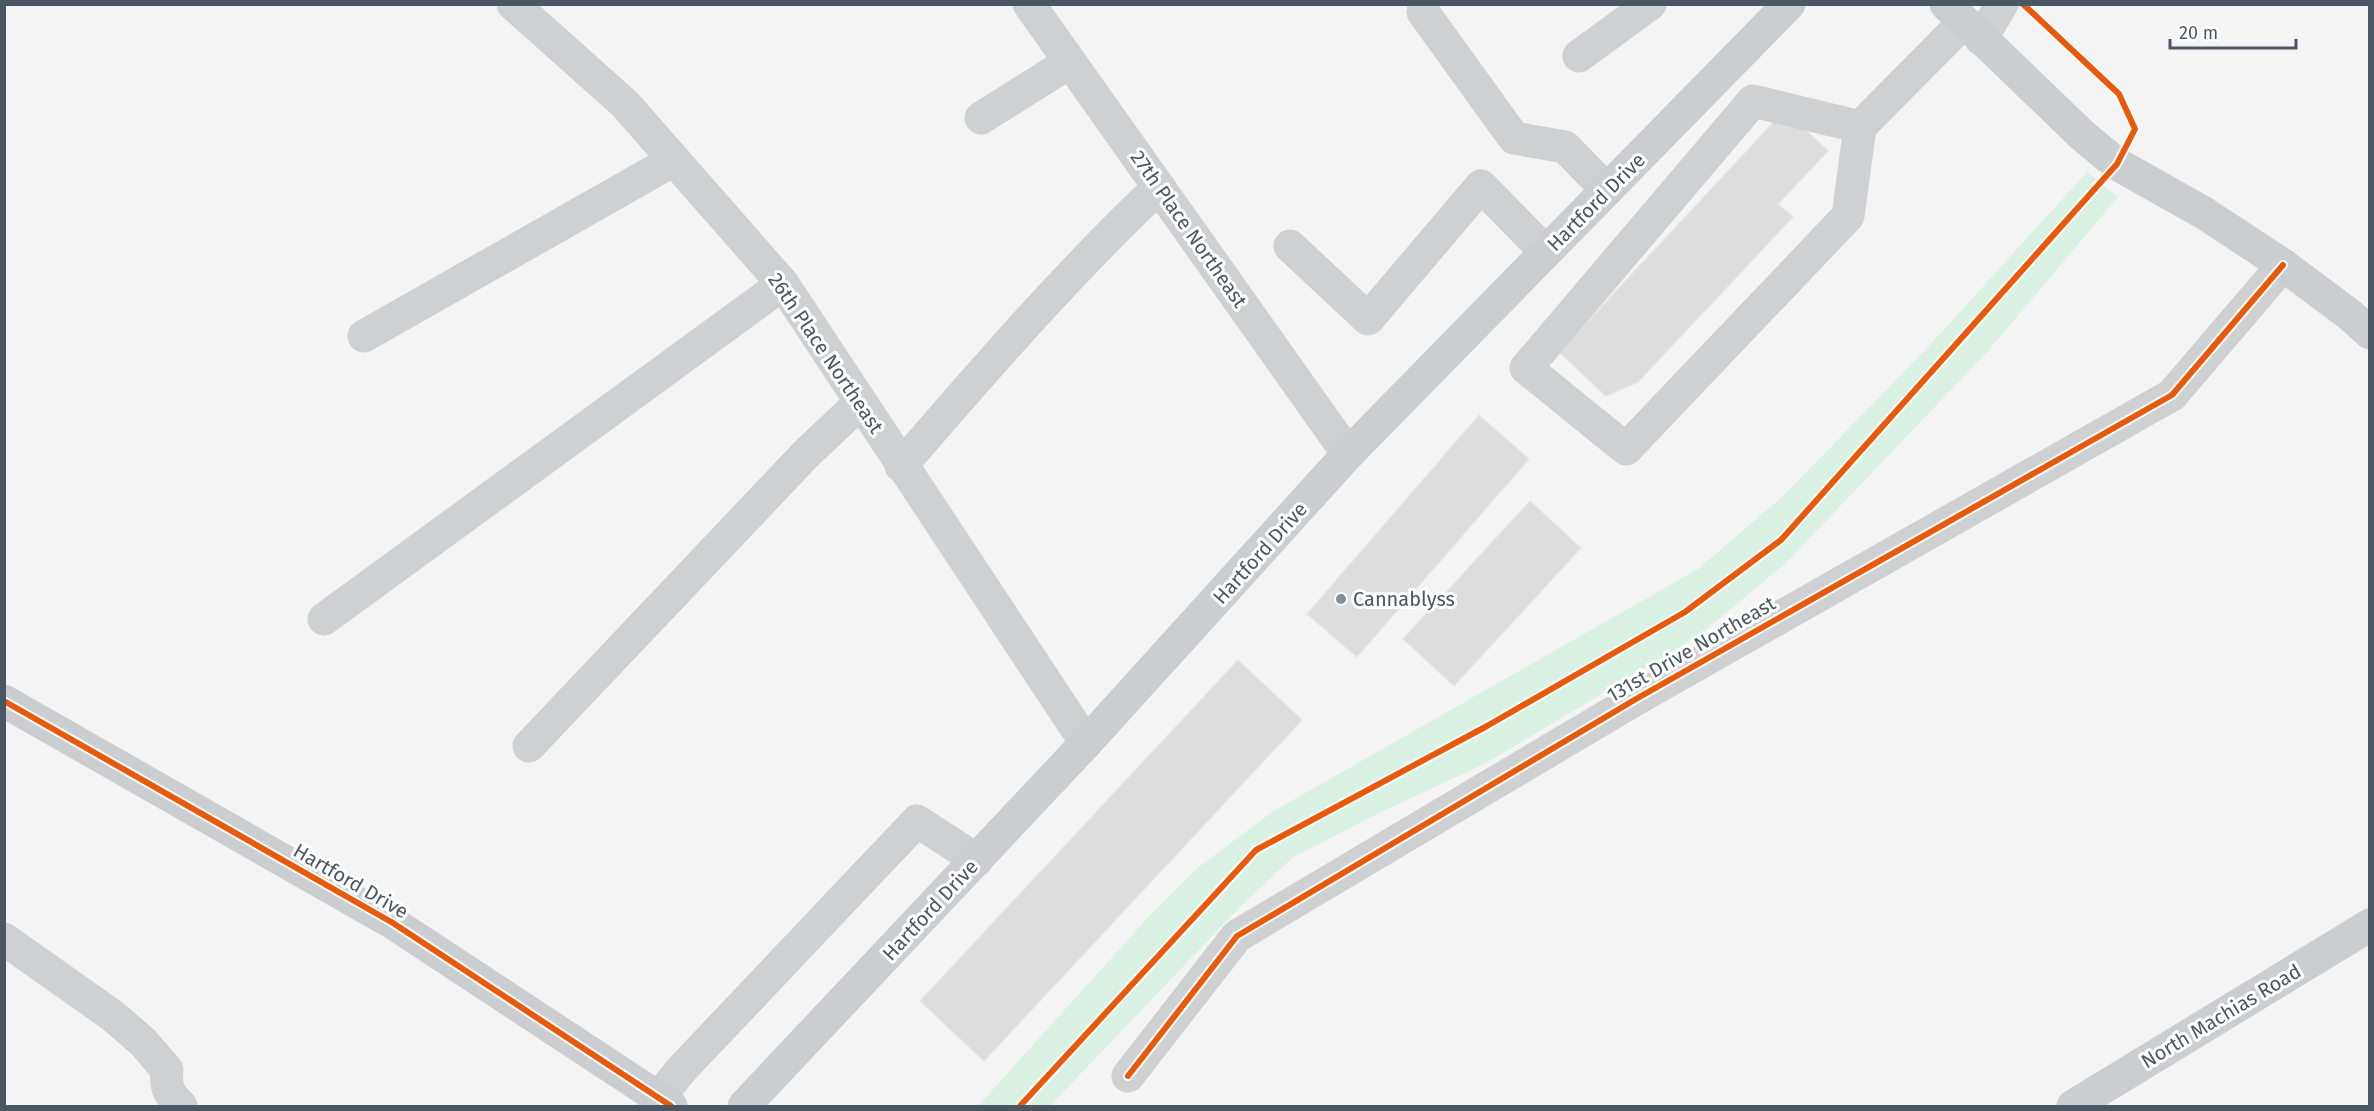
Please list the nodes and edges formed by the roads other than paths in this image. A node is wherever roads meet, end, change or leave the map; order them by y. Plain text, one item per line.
1 (513, 4) edge
2 (1029, 4) edge
3 (1650, 4) edge
4 (2002, 4) edge
5 (1786, 6) edge
6 (1423, 12) dead end
7 (1964, 22) edge
8 (1579, 56) dead end
9 (1070, 62) junction
10 (981, 118) dead end
11 (1860, 127) junction
12 (674, 160) junction
13 (1159, 187) junction
14 (1607, 190) junction
15 (1290, 246) dead end
16 (1546, 252) junction
17 (2283, 265) junction
18 (783, 284) junction
19 (2370, 333) edge
20 (364, 336) dead end
21 (860, 403) junction
22 (1348, 454) junction
23 (901, 466) junction
24 (324, 619) dead end
25 (4, 701) edge
26 (1086, 743) junction
27 (529, 746) dead end
28 (977, 860) junction
29 (2370, 925) edge
30 (4, 939) edge
31 (1128, 1076) dead end
32 (665, 1102) edge
33 (181, 1107) edge
34 (744, 1107) edge
35 (2073, 1107) edge

1 - 12 street, 26th Place Northeast
2 - 9 street, 27th Place Northeast
3 - 8 street
4 - 7 street
5 - 14 main road, Hartford Drive
6 - 14 street
7 - 11 street
7 - 17 main road
9 - 10 street
9 - 13 street, 27th Place Northeast
11 - 11 street
12 - 18 street, 26th Place Northeast
12 - 20 street
13 - 22 street, 27th Place Northeast
13 - 23 street
14 - 16 main road, Hartford Drive
15 - 16 street
16 - 22 main road, Hartford Drive
17 - 19 main road
17 - 31 street, 131st Drive Northeast
18 - 21 street, 26th Place Northeast
18 - 24 street
21 - 23 street, 26th Place Northeast
21 - 27 street
22 - 26 main road, Hartford Drive
23 - 26 street, 26th Place Northeast
25 - 32 main road, Hartford Drive
26 - 28 main road, Hartford Drive
28 - 32 street
28 - 34 main road, Hartford Drive
29 - 35 main road, North Machias Road
30 - 33 street

